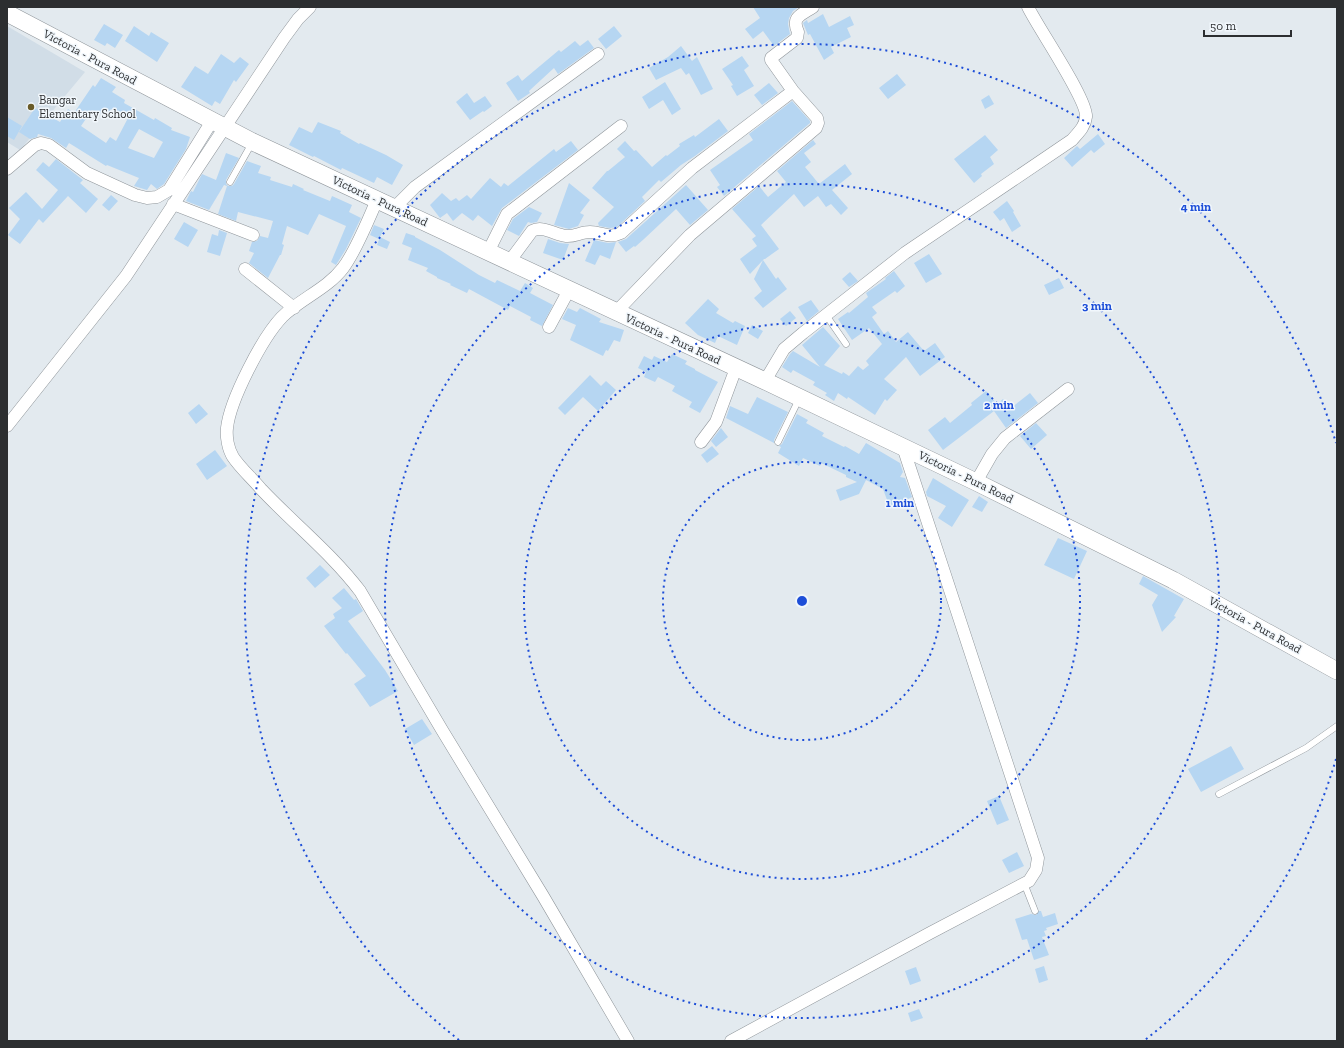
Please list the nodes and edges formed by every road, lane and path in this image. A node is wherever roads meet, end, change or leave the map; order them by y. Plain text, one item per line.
1 (310, 7) edge
2 (813, 7) edge
3 (1028, 7) edge
4 (7, 12) edge
5 (598, 54) dead end
6 (793, 91) junction
7 (218, 124) junction
8 (621, 126) dead end
9 (253, 142) junction
10 (7, 169) edge
11 (230, 182) dead end
12 (377, 200) junction
13 (174, 204) junction
14 (394, 208) junction
15 (253, 235) dead end
16 (488, 252) junction
17 (509, 262) junction
18 (245, 269) dead end
19 (569, 290) junction
20 (294, 308) junction
21 (616, 312) junction
22 (826, 315) junction
23 (549, 327) dead end
24 (846, 344) dead end
25 (736, 368) junction
26 (765, 382) junction
27 (1068, 389) dead end
28 (800, 398) junction
29 (7, 426) edge
30 (701, 442) dead end
31 (778, 442) dead end
32 (903, 447) junction
33 (976, 482) junction
34 (1337, 671) edge
35 (1337, 726) edge
36 (1219, 794) dead end
37 (1024, 883) junction
38 (1035, 910) dead end
39 (628, 1041) edge
40 (731, 1041) edge

1 - 7 street
2 - 6 street
3 - 22 street
4 - 7 main road, Victoria - Pura Road
5 - 14 street
6 - 17 street
6 - 21 street
7 - 9 main road, Victoria - Pura Road
7 - 10 street
7 - 13 street
8 - 16 street
9 - 11 lane
9 - 12 main road, Victoria - Pura Road
12 - 14 main road, Victoria - Pura Road
12 - 20 street
13 - 15 street
13 - 29 street
14 - 16 main road, Victoria - Pura Road
16 - 17 main road, Victoria - Pura Road
17 - 19 main road, Victoria - Pura Road
18 - 20 street
19 - 21 main road, Victoria - Pura Road
19 - 23 street
20 - 39 street
21 - 25 main road, Victoria - Pura Road
22 - 24 lane
22 - 26 street
25 - 26 main road, Victoria - Pura Road
25 - 30 street
26 - 28 main road, Victoria - Pura Road
27 - 33 street
28 - 31 lane
28 - 32 main road, Victoria - Pura Road
32 - 33 main road, Victoria - Pura Road
32 - 37 street
33 - 34 main road, Victoria - Pura Road
35 - 36 lane
37 - 38 lane
37 - 40 street

